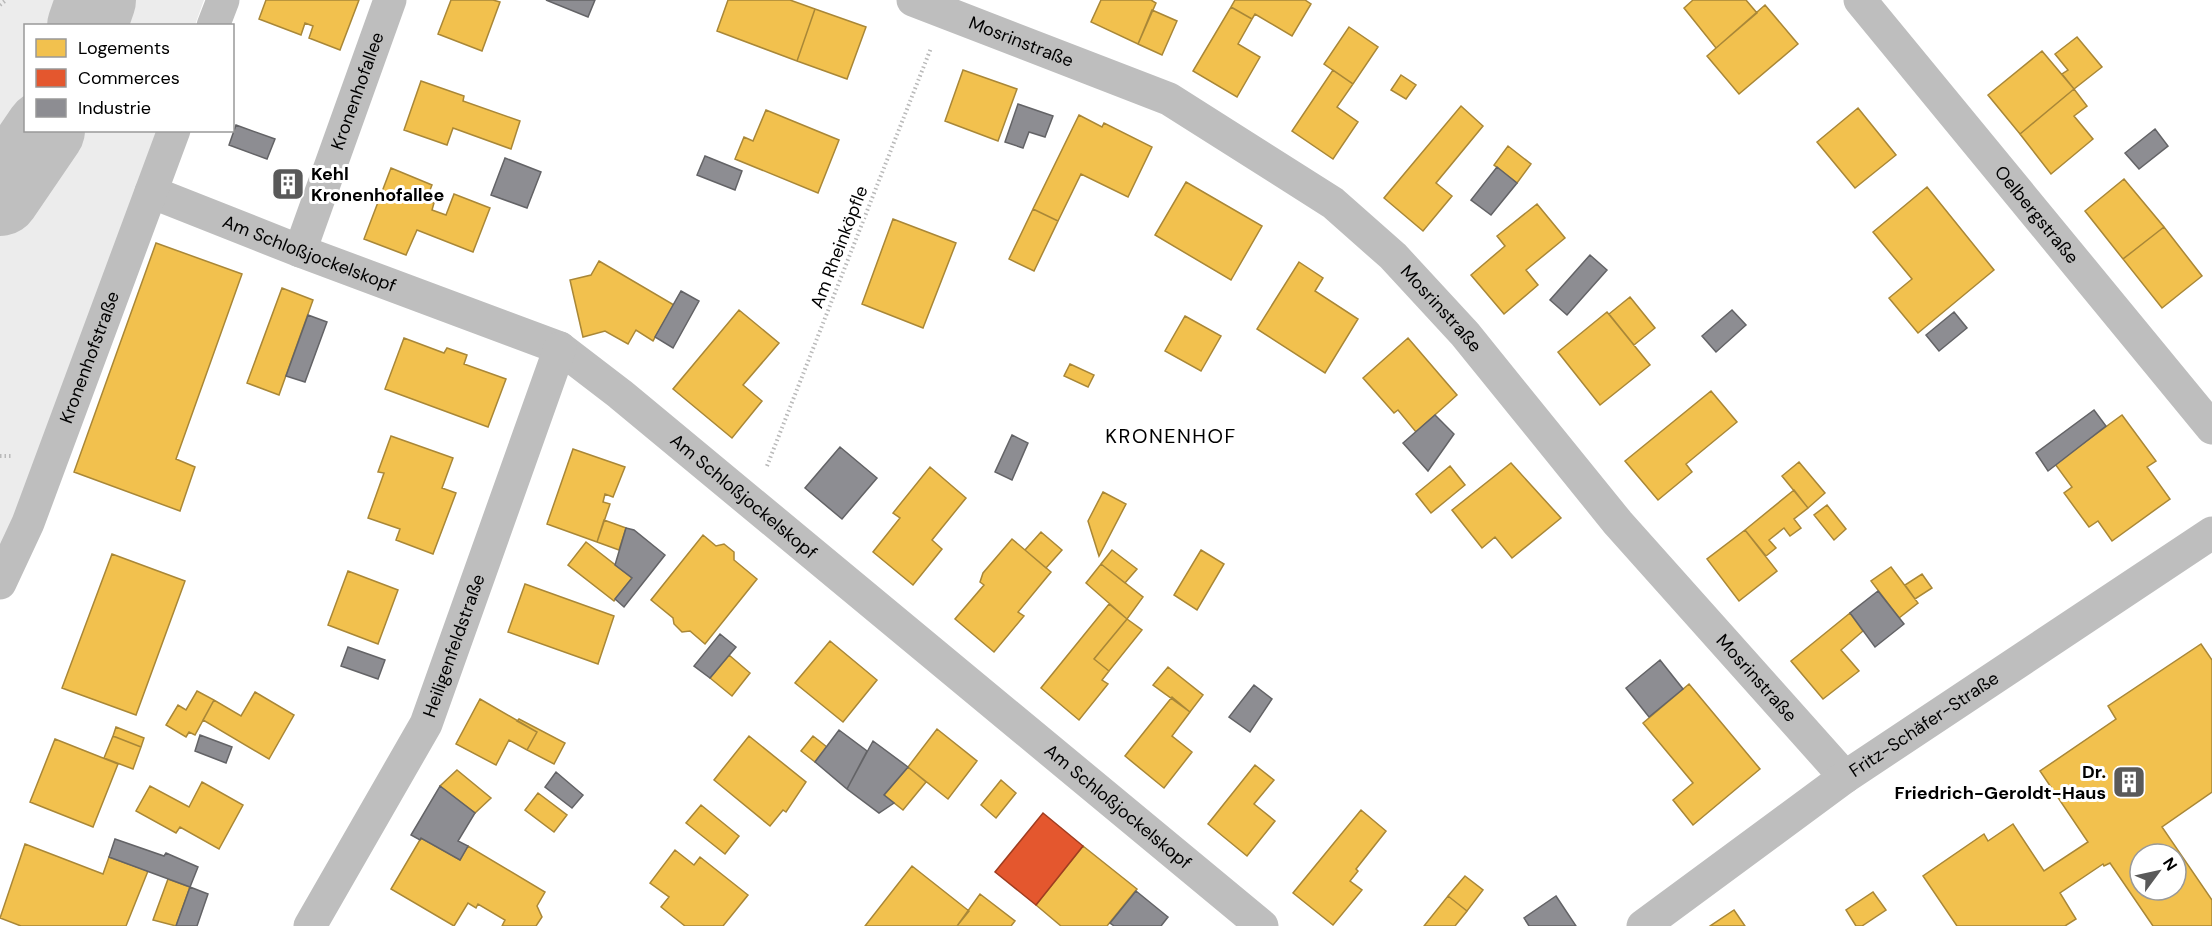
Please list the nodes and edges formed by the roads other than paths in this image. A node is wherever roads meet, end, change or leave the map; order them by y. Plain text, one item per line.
1 (223, 0) edge
2 (390, 0) edge
3 (913, 0) edge
4 (1860, 0) edge
5 (214, 24) edge
6 (173, 132) edge
7 (151, 192) junction
8 (300, 251) junction
9 (560, 348) junction
10 (2212, 428) edge
11 (2212, 533) edge
12 (0, 583) edge
13 (1845, 777) junction
14 (310, 926) edge
15 (1262, 926) edge
16 (1643, 926) edge

1 - 5 street
2 - 8 street, Kronenhofallee
3 - 13 street, Mosrinstraße
4 - 10 street, Oelbergstraße
6 - 7 street, Kronenhofstraße
7 - 8 street, Am Schloßjockelskopf
7 - 12 street, Kronenhofstraße
8 - 9 street, Am Schloßjockelskopf
9 - 14 street, Heiligenfeldstraße
9 - 15 street, Am Schloßjockelskopf
11 - 13 street, Fritz-Schäfer-Straße
13 - 16 street, Fritz-Schäfer-Straße

